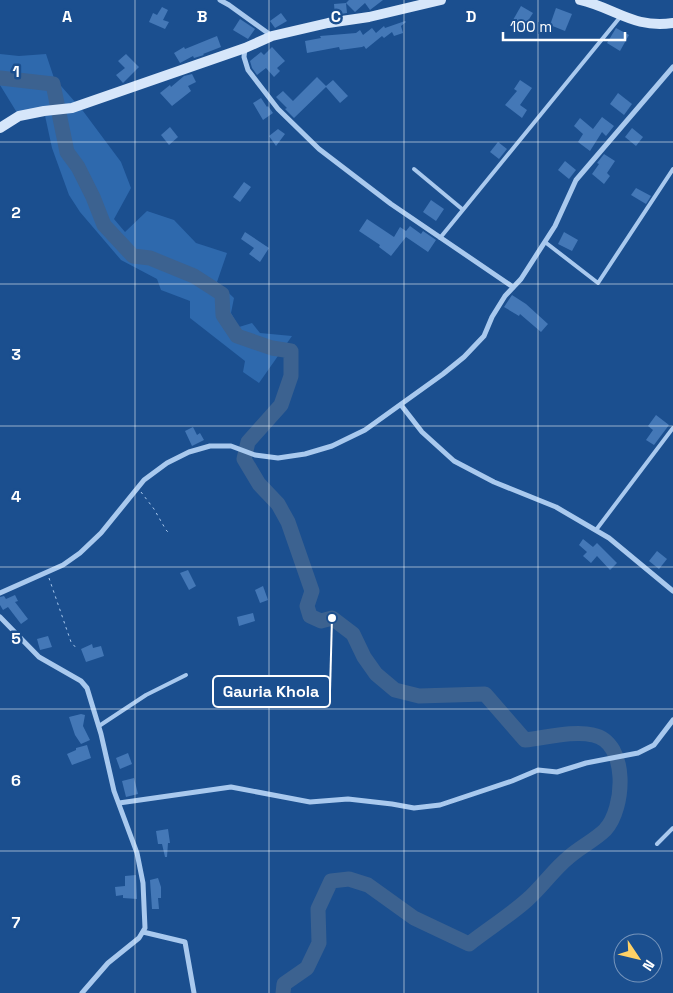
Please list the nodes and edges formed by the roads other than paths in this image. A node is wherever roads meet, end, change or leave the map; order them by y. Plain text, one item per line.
1 (220, 0) edge
2 (441, 0) edge
3 (580, 0) edge
4 (621, 16) junction
5 (673, 23) edge
6 (272, 36) junction
7 (245, 48) junction
8 (673, 67) edge
9 (0, 128) edge
10 (414, 169) dead end
11 (673, 169) edge
12 (462, 209) junction
13 (440, 238) junction
14 (545, 242) junction
15 (513, 287) junction
16 (401, 405) junction
17 (673, 428) edge
18 (596, 530) junction
19 (673, 591) edge
20 (0, 593) edge
21 (0, 617) edge
22 (186, 675) dead end
23 (673, 720) edge
24 (99, 726) junction
25 (118, 803) junction
26 (673, 828) edge
27 (657, 844) dead end
28 (143, 932) junction
29 (82, 993) edge
30 (194, 993) edge

1 - 6 street
2 - 6 street
3 - 4 street
4 - 5 street
4 - 12 lane
6 - 7 street
7 - 9 street
7 - 13 street
8 - 14 street
10 - 12 lane
11 - 14 lane
12 - 13 lane
13 - 15 street
14 - 15 street
15 - 16 street
16 - 18 street
16 - 20 street
17 - 18 lane
18 - 19 street
21 - 24 street
22 - 24 lane
23 - 25 street
24 - 25 street
25 - 28 street
26 - 27 lane
28 - 29 street
28 - 30 street

